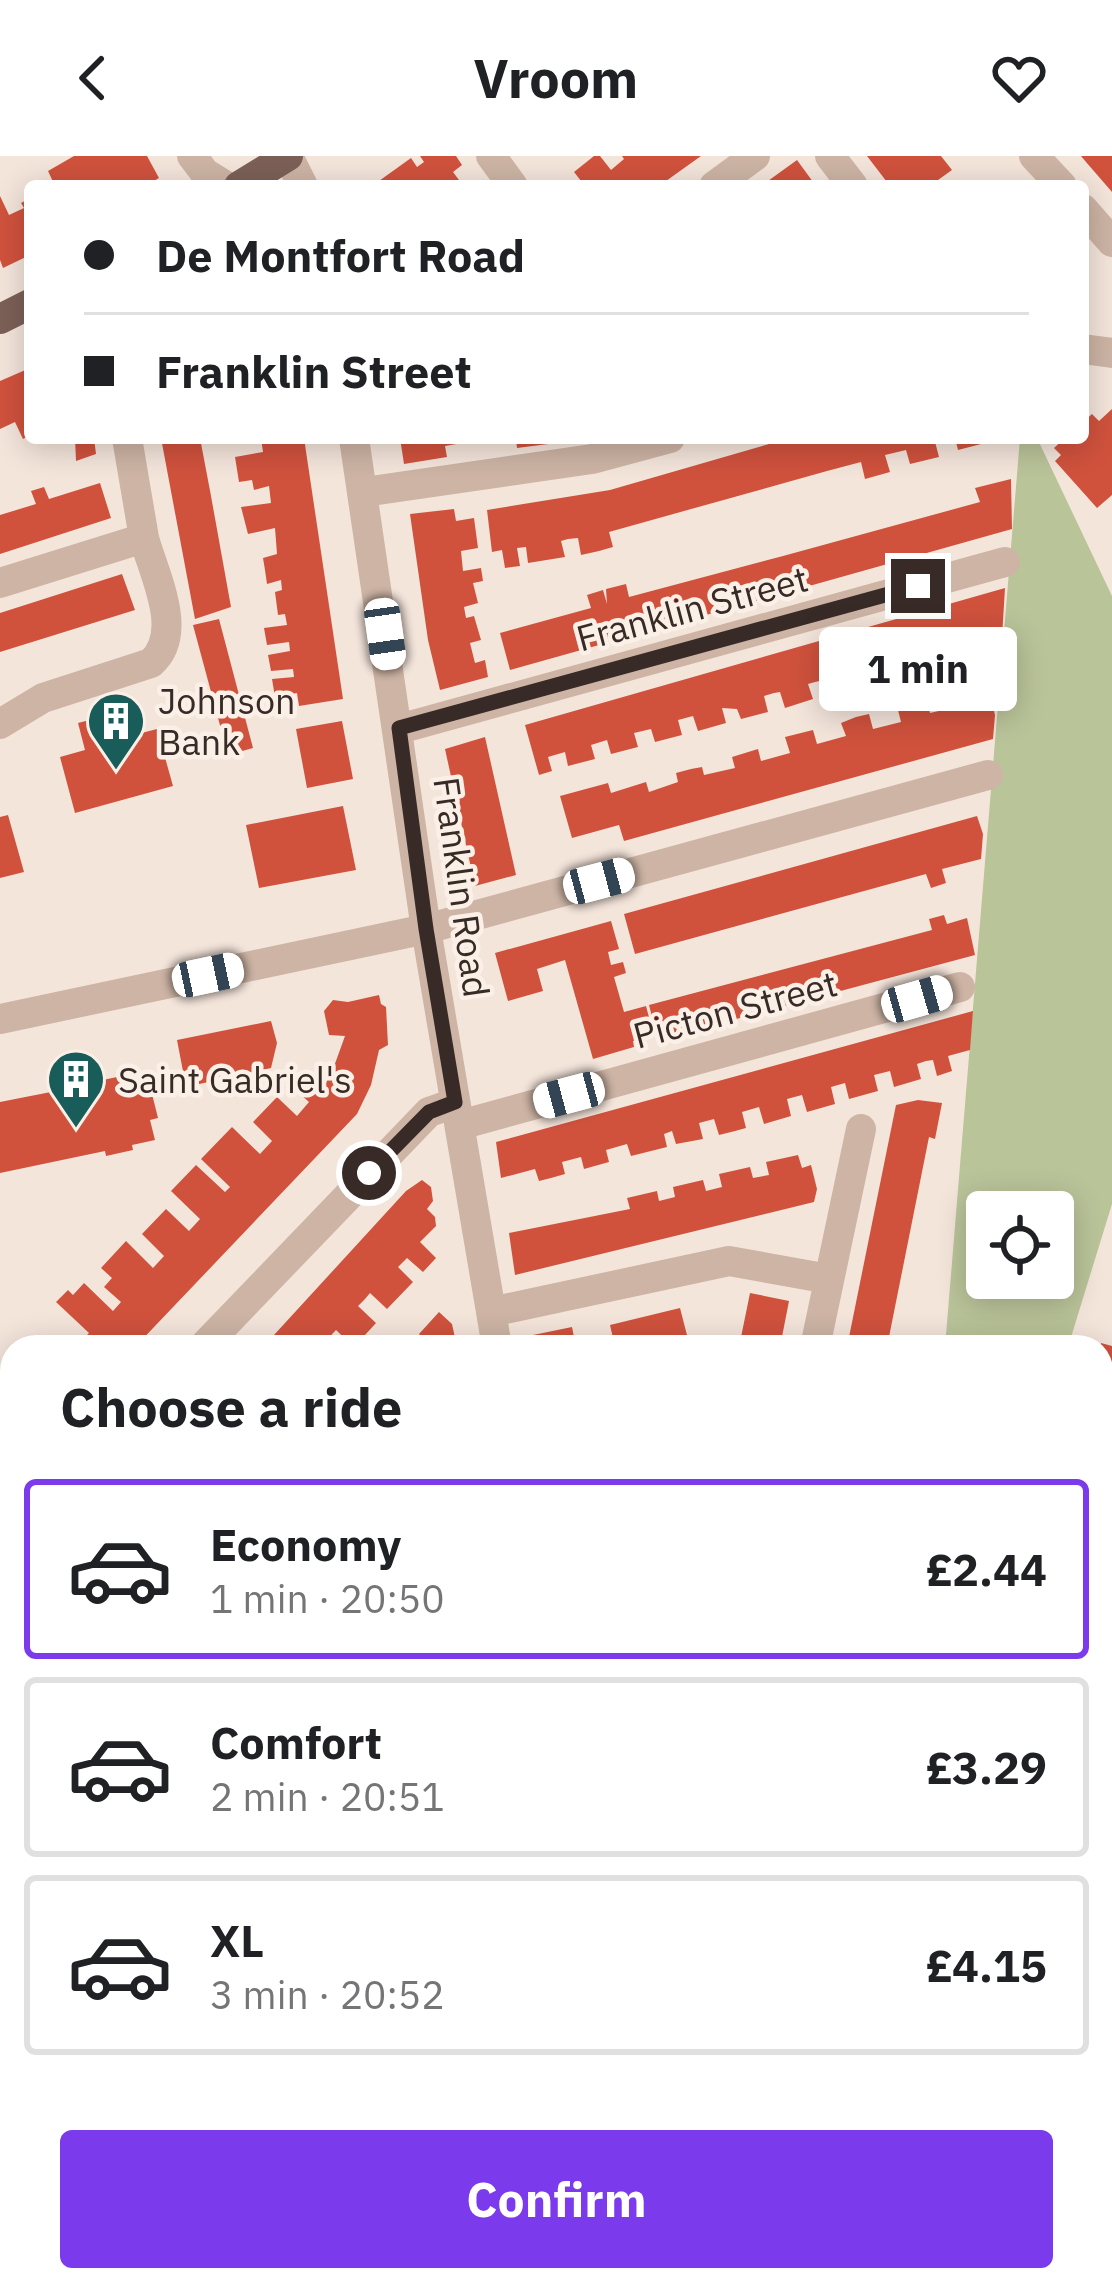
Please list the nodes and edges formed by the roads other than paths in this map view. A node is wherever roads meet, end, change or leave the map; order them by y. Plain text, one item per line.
1 (192, 156) edge
2 (288, 156) edge
3 (755, 156) edge
4 (830, 156) edge
5 (1034, 156) edge
6 (217, 180) edge
7 (249, 180) edge
8 (722, 180) edge
9 (848, 180) edge
10 (1056, 180) edge
11 (1089, 216) edge
12 (1112, 242) edge
13 (128, 444) edge
14 (355, 444) edge
15 (623, 444) edge
16 (591, 448) edge
17 (364, 492) junction
18 (144, 538) junction
19 (1005, 562) dead end
20 (0, 583) edge
21 (0, 724) edge
22 (399, 728) junction
23 (988, 775) dead end
24 (426, 929) junction
25 (960, 987) dead end
26 (0, 1019) edge
27 (458, 1114) junction
28 (861, 1129) dead end
29 (829, 1280) junction
30 (491, 1312) junction
31 (214, 1335) edge
32 (495, 1335) edge
33 (818, 1335) edge

1 - 6 street
2 - 7 main road
3 - 8 street
4 - 9 street
5 - 10 street
11 - 12 street
13 - 18 street
14 - 17 street, Franklin Road
15 - 16 street
16 - 17 street
17 - 22 street, Franklin Road
18 - 20 street
18 - 21 street
19 - 22 street, Franklin Street
22 - 24 street, Franklin Road
23 - 24 street
24 - 26 street
24 - 27 street, Franklin Road
25 - 27 street, Picton Street
27 - 30 street, Franklin Road
27 - 31 street, Picton Street
28 - 29 street
29 - 30 street
29 - 33 street
30 - 32 street, Franklin Road

